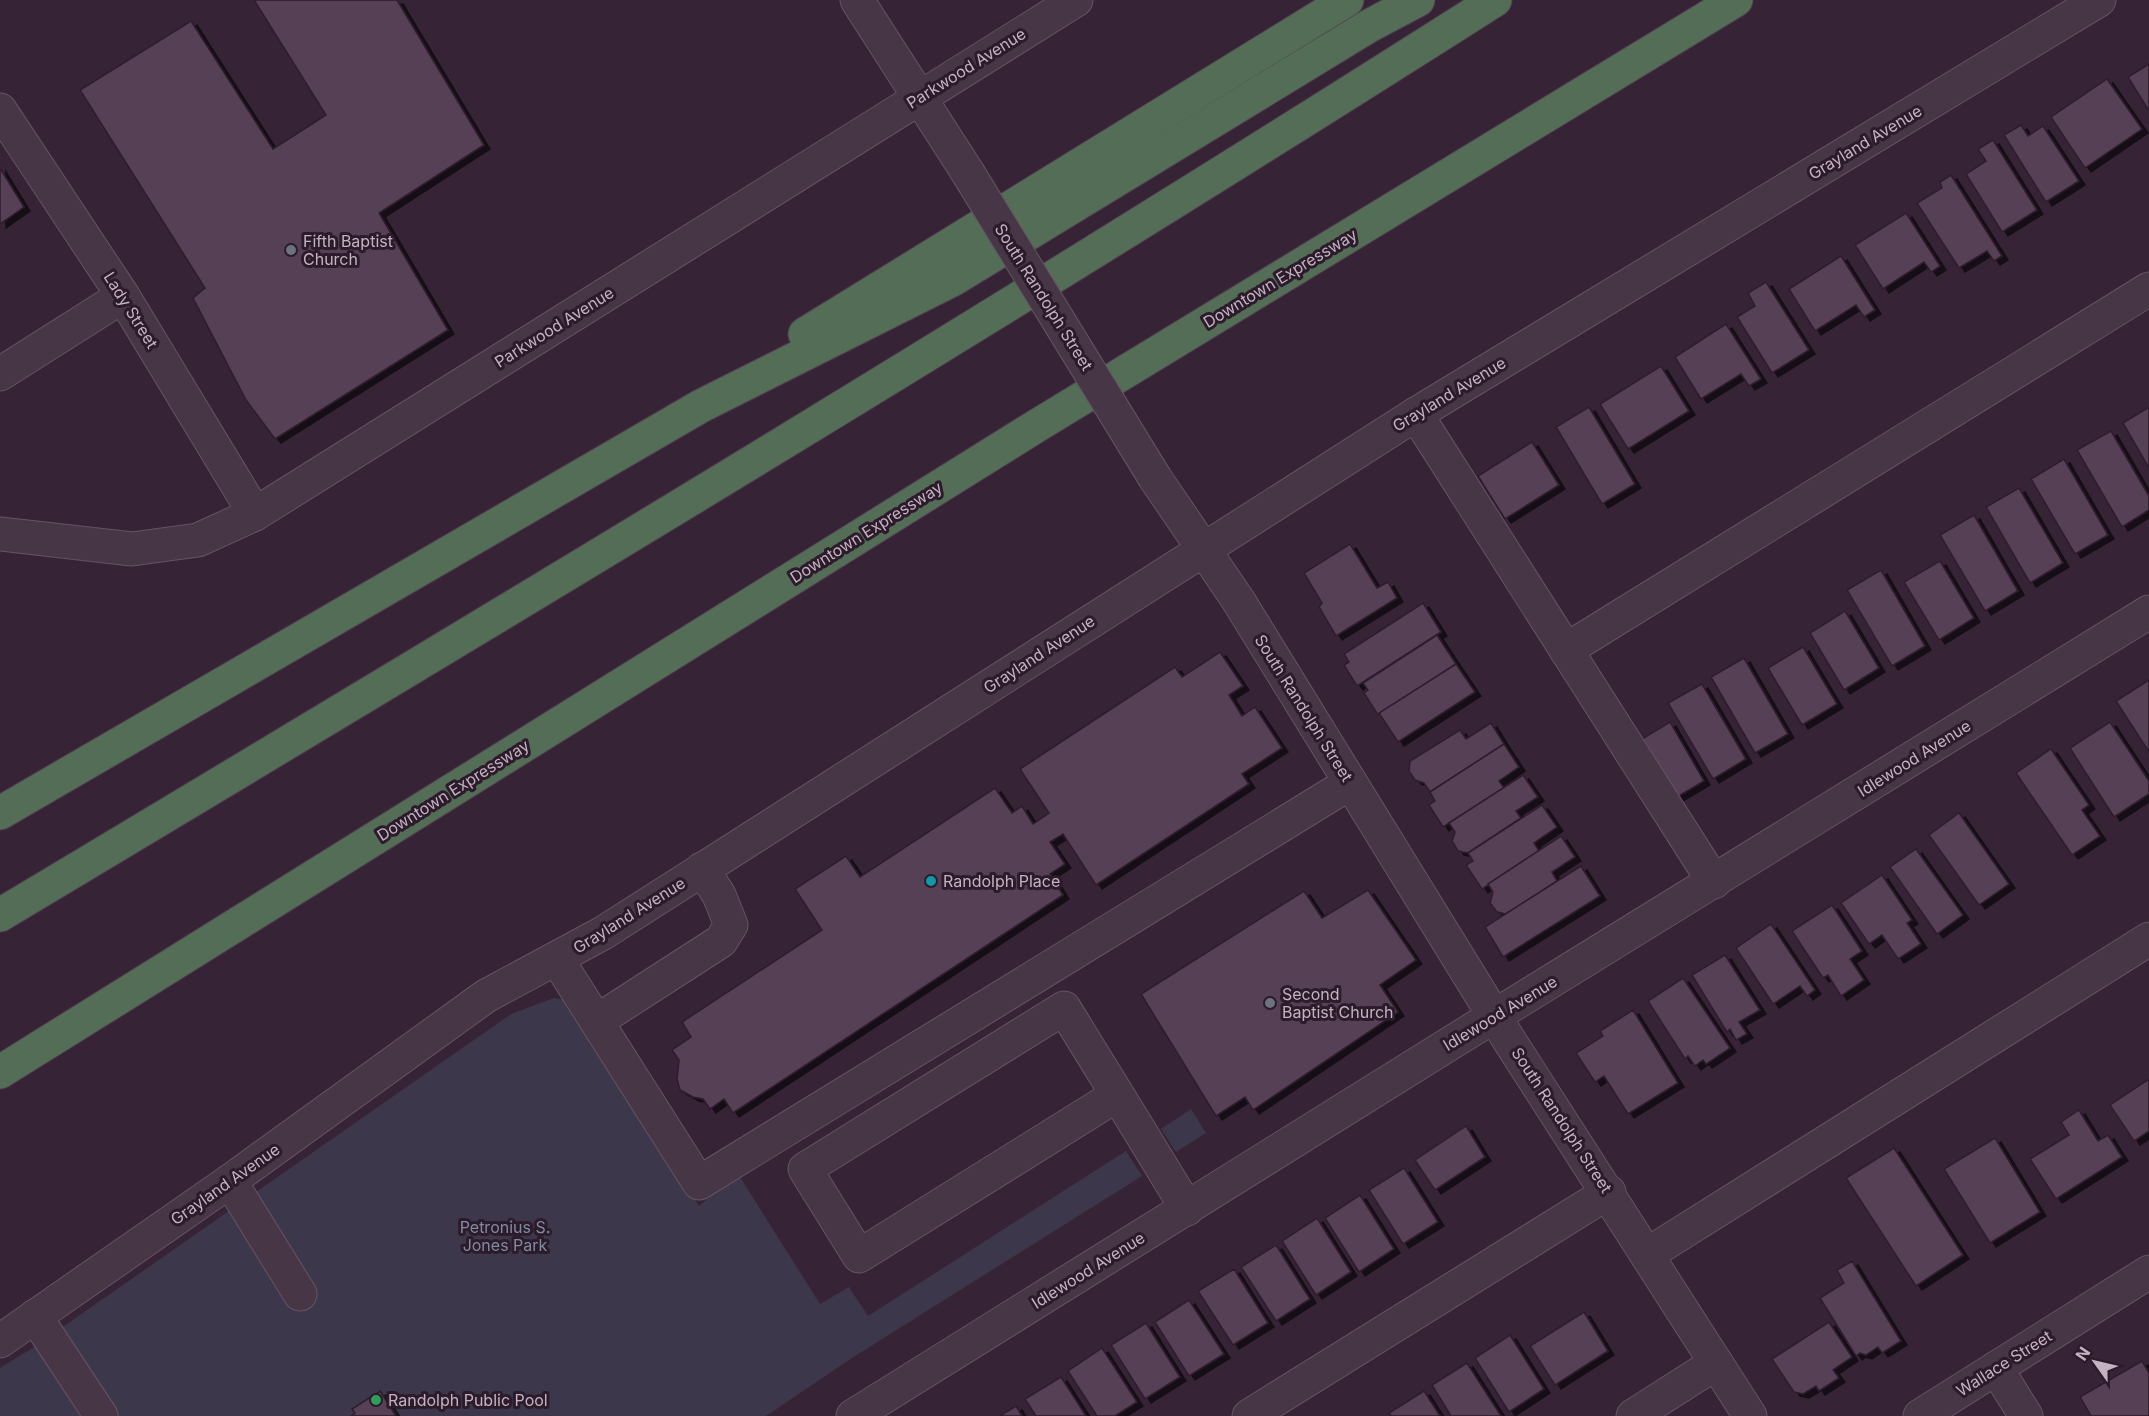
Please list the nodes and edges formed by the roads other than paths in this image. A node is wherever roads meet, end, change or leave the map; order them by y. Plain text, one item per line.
1 (857, 0) edge
2 (1076, 0) edge
3 (1347, 0) edge
4 (1418, 0) edge
5 (1495, 0) edge
6 (1736, 0) edge
7 (2099, 0) edge
8 (919, 97) junction
9 (0, 110) edge
10 (2149, 288) edge
11 (123, 296) junction
12 (0, 374) edge
13 (701, 406) junction
14 (1416, 414) junction
15 (255, 514) junction
16 (0, 534) edge
17 (1202, 550) junction
18 (2149, 612) edge
19 (1566, 650) junction
20 (1350, 783) junction
21 (0, 813) edge
22 (702, 869) junction
23 (1714, 882) junction
24 (0, 915) edge
25 (2149, 939) edge
26 (557, 959) junction
27 (1042, 973) junction
28 (1064, 1008) junction
29 (1495, 1016) junction
30 (597, 1021) junction
31 (0, 1072) edge
32 (1117, 1095) junction
33 (783, 1131) junction
34 (805, 1169) junction
35 (231, 1182) junction
36 (1609, 1192) junction
37 (1187, 1209) junction
38 (1648, 1254) junction
39 (2149, 1272) edge
40 (300, 1294) dead end
41 (35, 1316) junction
42 (0, 1341) edge
43 (1716, 1363) junction
44 (1996, 1368) junction
45 (101, 1416) edge
46 (853, 1416) edge
47 (1250, 1416) edge
48 (1633, 1416) edge
49 (1750, 1416) edge
50 (1920, 1416) edge
51 (2026, 1416) edge

1 - 8 street, South Randolph Street
2 - 8 street, Parkwood Avenue
3 - 13 highway
4 - 13 highway
5 - 24 highway
6 - 31 highway, Downtown Expressway
7 - 14 street, Grayland Avenue
8 - 15 street, Parkwood Avenue
8 - 17 street, South Randolph Street, bridge
9 - 11 street, Lady Street
10 - 19 street
11 - 12 street
11 - 15 street, Lady Street
13 - 21 highway
14 - 17 street, Grayland Avenue
14 - 19 street
15 - 16 street, Parkwood Avenue
17 - 20 street, South Randolph Street
17 - 22 street, Grayland Avenue
18 - 23 street, Idlewood Avenue
19 - 23 street
20 - 27 street
20 - 29 street, South Randolph Street
22 - 26 street, Grayland Avenue
22 - 30 street
23 - 29 street, Idlewood Avenue
25 - 38 street
26 - 30 street
26 - 35 street, Grayland Avenue
27 - 28 street
27 - 33 street
28 - 32 street
28 - 34 street
29 - 36 street, South Randolph Street
29 - 37 street, Idlewood Avenue
30 - 33 street
32 - 34 street
32 - 37 street
33 - 34 street
35 - 40 street
35 - 41 street, Grayland Avenue
36 - 38 street, South Randolph Street
36 - 47 street
37 - 46 street, Idlewood Avenue
38 - 43 street, South Randolph Street
39 - 44 street, Wallace Street
41 - 42 street, Grayland Avenue
41 - 45 street
43 - 48 street
43 - 49 street, South Randolph Street
44 - 50 street, Wallace Street
44 - 51 street

